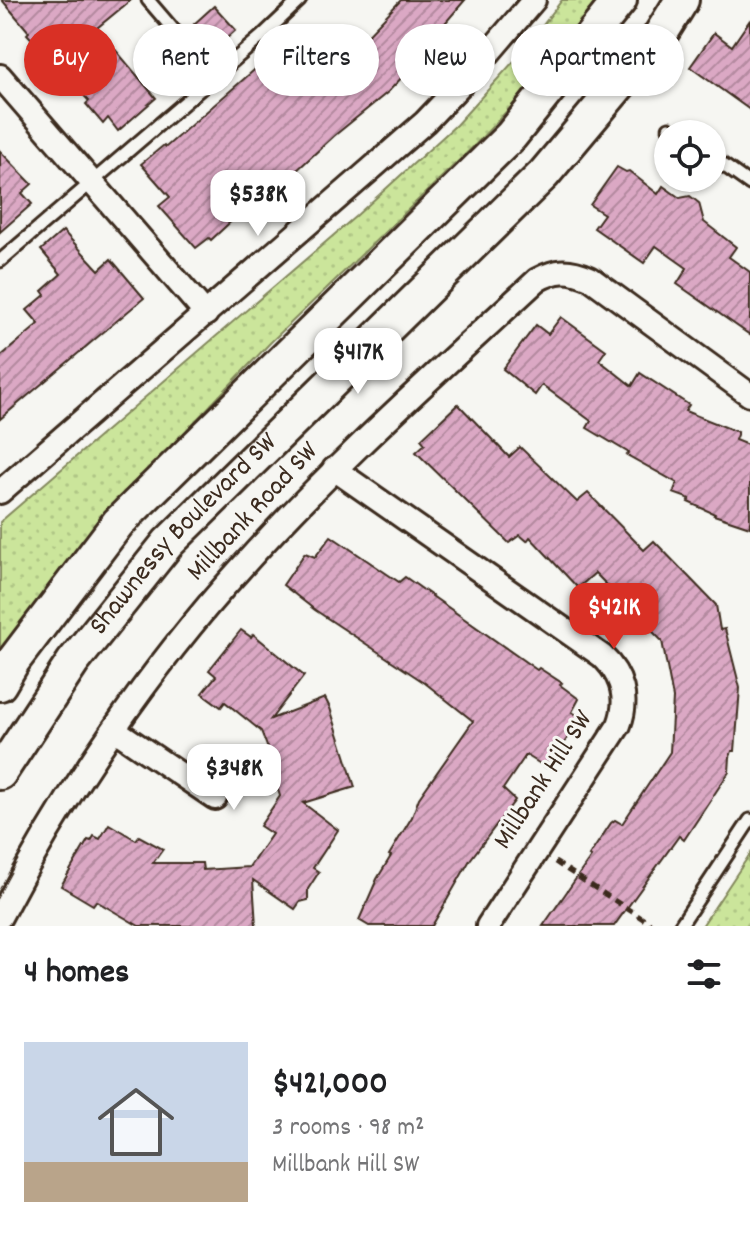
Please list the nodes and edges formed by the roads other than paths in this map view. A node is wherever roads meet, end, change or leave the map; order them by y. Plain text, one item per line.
1 (148, 0) edge
2 (300, 0) edge
3 (534, 0) edge
4 (620, 0) edge
5 (682, 0) edge
6 (169, 24) edge
7 (238, 56) edge
8 (0, 76) edge
9 (192, 96) edge
10 (726, 167) edge
11 (91, 183) junction
12 (750, 184) edge
13 (0, 261) edge
14 (206, 314) junction
15 (750, 395) edge
16 (334, 469) junction
17 (0, 492) edge
18 (0, 684) edge
19 (115, 730) junction
20 (0, 773) edge
21 (215, 798) dead end
22 (750, 820) edge
23 (0, 917) edge
24 (488, 926) edge
25 (680, 926) edge

1 - 6 lane
2 - 7 lane
3 - 14 street
4 - 18 main road, Shawnessy Boulevard SW
5 - 20 main road, Shawnessy Boulevard SW
8 - 11 street
9 - 11 lane
10 - 12 lane
11 - 13 lane
11 - 14 street
14 - 17 street
15 - 16 street, Millbank Road SW
16 - 19 street, Millbank Road SW
16 - 24 street, Millbank Hill SW
19 - 21 street
19 - 23 street, Millbank Road SW
22 - 25 lane

